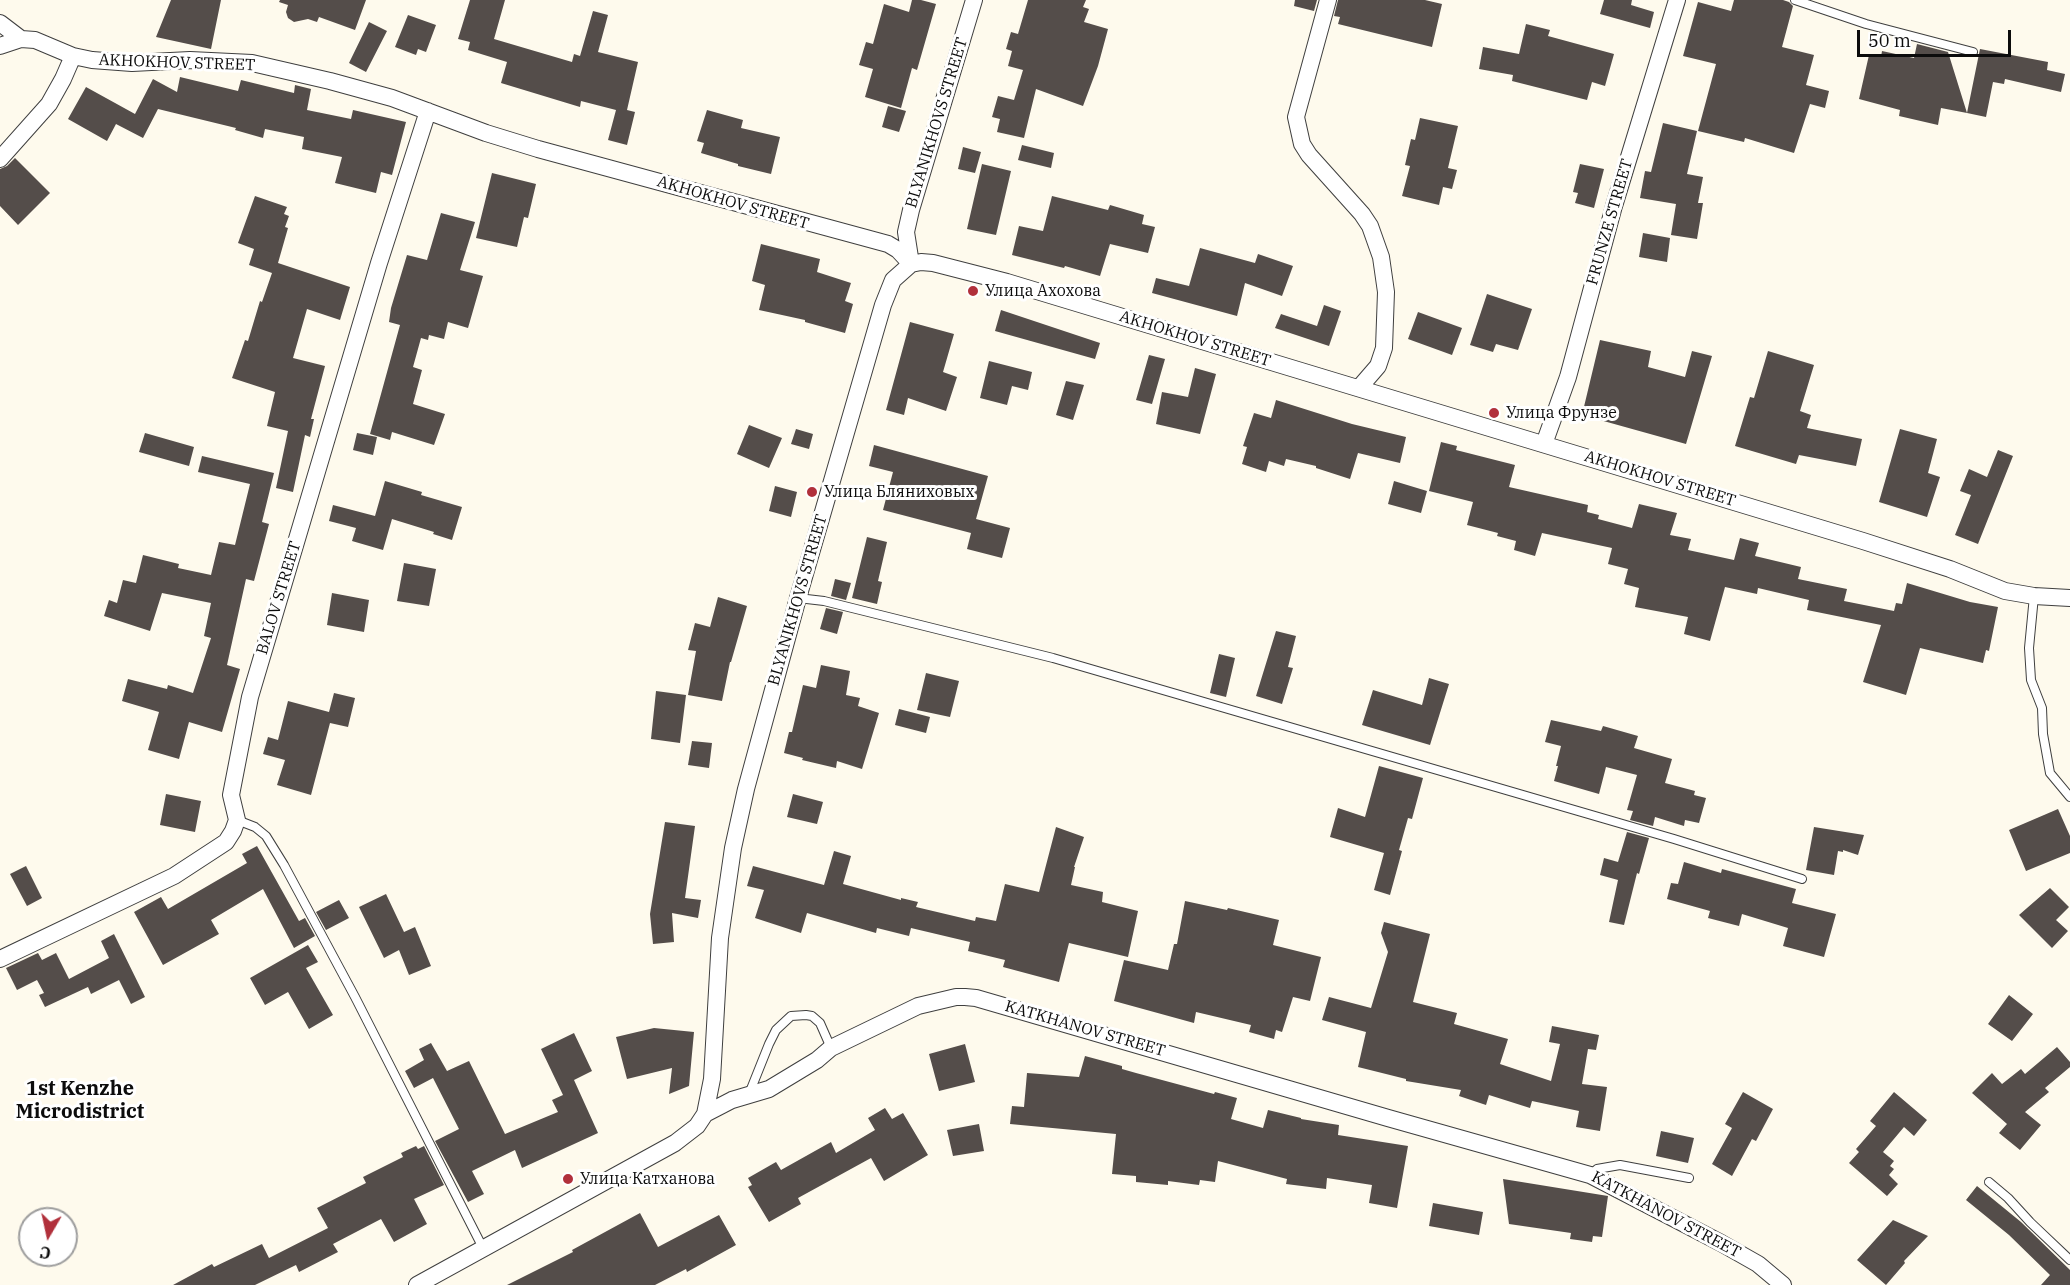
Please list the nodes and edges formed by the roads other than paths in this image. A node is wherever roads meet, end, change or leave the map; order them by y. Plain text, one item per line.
1 (974, 0) edge
2 (1328, 0) edge
3 (1677, 0) edge
4 (1795, 0) edge
5 (0, 22) edge
6 (21, 39) junction
7 (0, 46) edge
8 (1974, 52) dead end
9 (73, 56) junction
10 (428, 111) junction
11 (0, 159) edge
12 (911, 264) junction
13 (1359, 388) junction
14 (1544, 444) junction
15 (2034, 596) junction
16 (798, 598) junction
17 (2070, 598) edge
18 (2070, 797) edge
19 (237, 820) junction
20 (1802, 879) dead end
21 (0, 959) edge
22 (831, 1048) junction
23 (748, 1095) junction
24 (705, 1114) junction
25 (1590, 1175) junction
26 (1689, 1178) dead end
27 (1989, 1182) dead end
28 (483, 1248) junction
29 (2070, 1260) edge
30 (417, 1285) edge
31 (1783, 1285) edge

1 - 12 street, BLYANIKHOVS STREET
2 - 13 street
3 - 14 street, FRUNZE STREET
4 - 8 lane
5 - 6 street
6 - 7 street
6 - 9 street, AKHOKHOV STREET
9 - 10 street, AKHOKHOV STREET
9 - 11 street
10 - 12 street, AKHOKHOV STREET
10 - 19 street, BALOV STREET
12 - 13 street, AKHOKHOV STREET
12 - 16 street, BLYANIKHOVS STREET
13 - 14 street, AKHOKHOV STREET
14 - 15 street, AKHOKHOV STREET
15 - 17 street, AKHOKHOV STREET
15 - 18 lane
16 - 20 lane
16 - 24 street, BLYANIKHOVS STREET
19 - 21 street
19 - 28 lane
22 - 23 street, KATKHANOV STREET
22 - 23 lane
22 - 25 street, KATKHANOV STREET
23 - 24 street, KATKHANOV STREET
24 - 28 street, KATKHANOV STREET
25 - 26 lane
25 - 31 street, KATKHANOV STREET
27 - 29 lane
28 - 30 street, KATKHANOV STREET

